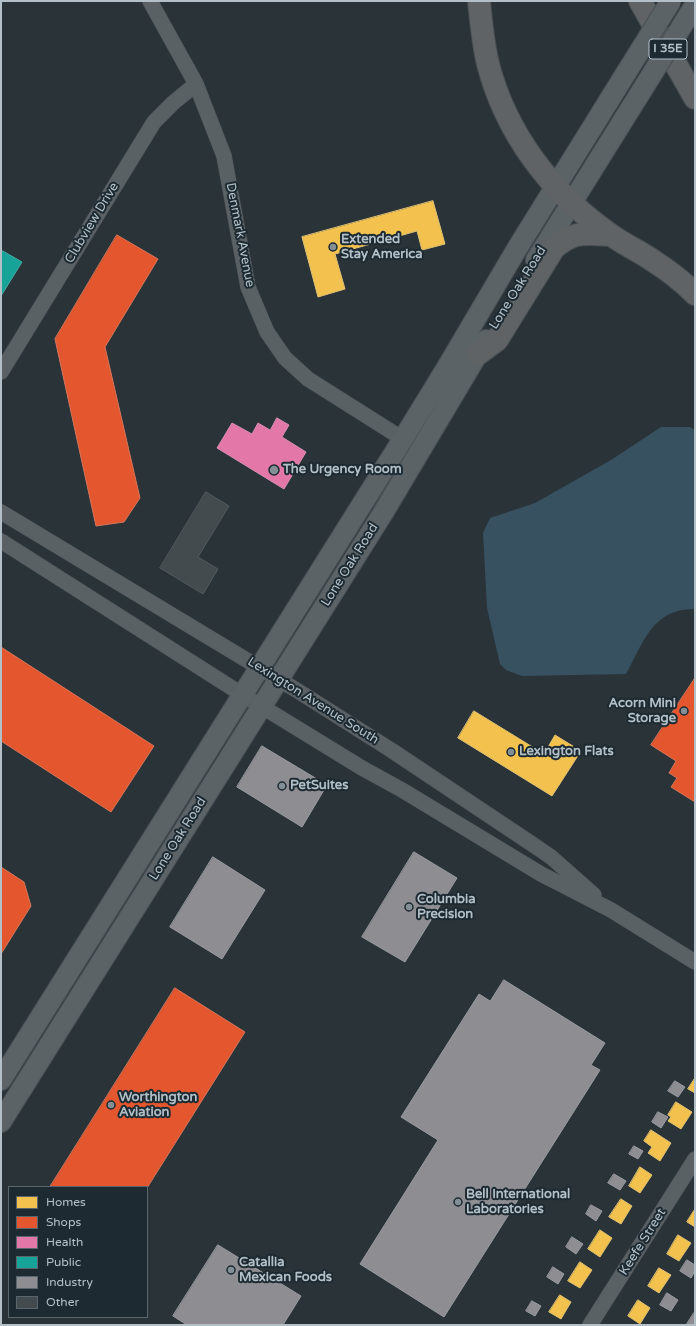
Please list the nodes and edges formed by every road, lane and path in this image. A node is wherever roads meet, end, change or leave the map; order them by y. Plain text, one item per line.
1 (150, 1) edge
2 (479, 1) edge
3 (640, 1) edge
4 (671, 1) edge
5 (695, 5) edge
6 (196, 84) junction
7 (695, 98) edge
8 (555, 186) junction
9 (571, 203) junction
10 (616, 238) junction
11 (695, 294) edge
12 (695, 312) edge
13 (478, 354) junction
14 (1, 372) edge
15 (403, 439) junction
16 (1, 512) edge
17 (1, 541) edge
18 (260, 668) junction
19 (278, 679) junction
20 (243, 695) junction
21 (261, 706) junction
22 (611, 910) junction
23 (695, 962) edge
24 (1, 1080) edge
25 (1, 1122) edge
26 (695, 1159) edge
27 (590, 1325) edge

1 - 6 street, Denmark Avenue
2 - 8 highway
3 - 7 highway, I 35E
4 - 8 main road, Lone Oak Road, bridge
5 - 9 main road, Lone Oak Road, bridge
6 - 14 street, Clubview Drive
6 - 15 street, Denmark Avenue
8 - 9 highway
8 - 15 main road, Lone Oak Road
9 - 10 highway
9 - 13 main road, Lone Oak Road
10 - 11 highway
10 - 12 highway
10 - 13 highway
13 - 19 main road, Lone Oak Road
15 - 18 main road, Lone Oak Road
16 - 18 street, Lexington Avenue South
17 - 20 street, Lexington Avenue South
18 - 19 street, Lexington Avenue South
18 - 20 main road, Lone Oak Road
19 - 21 main road, Lone Oak Road
19 - 22 street, Lexington Avenue South
20 - 21 street, Lexington Avenue South
20 - 24 main road, Lone Oak Road
21 - 22 street, Lexington Avenue South
21 - 25 main road, Lone Oak Road
22 - 23 street, Lexington Avenue South
26 - 27 street, Keefe Street

